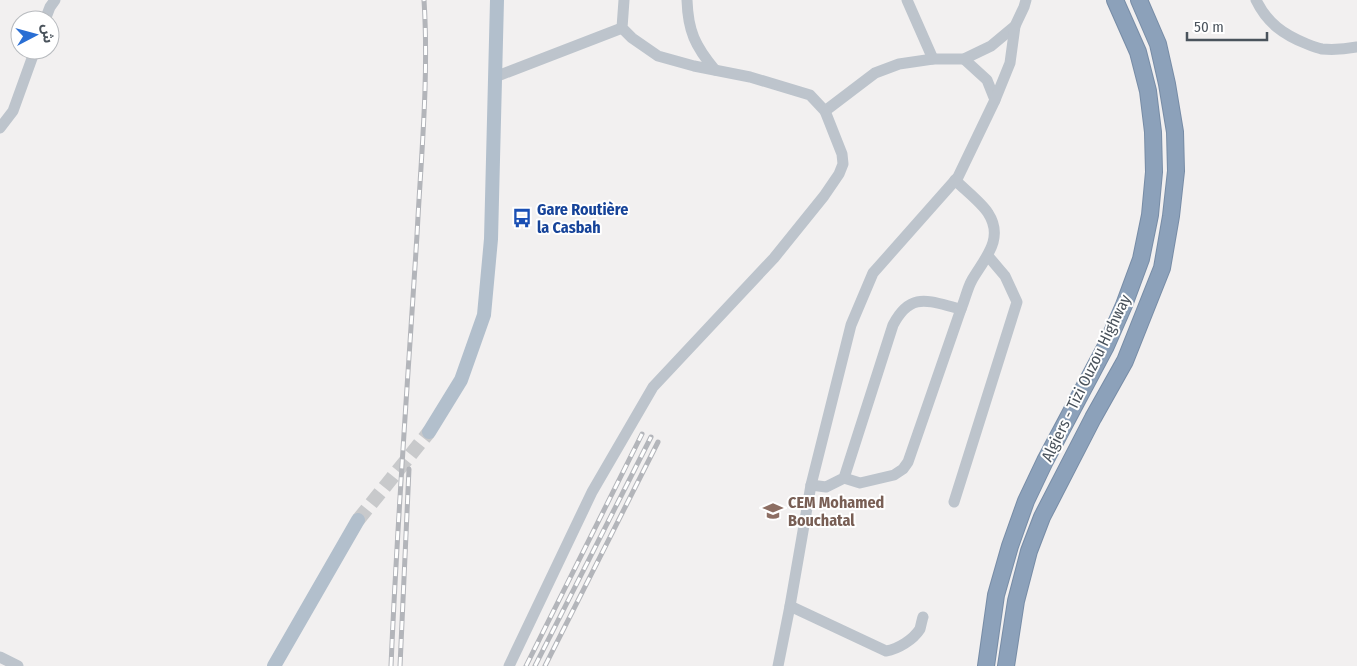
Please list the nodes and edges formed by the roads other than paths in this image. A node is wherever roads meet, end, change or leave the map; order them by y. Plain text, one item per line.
1 (497, 0) edge
2 (624, 0) edge
3 (687, 0) edge
4 (907, 0) edge
5 (1026, 0) edge
6 (1115, 0) edge
7 (1139, 0) edge
8 (1256, 0) edge
9 (1015, 26) junction
10 (622, 28) junction
11 (1357, 47) edge
12 (933, 59) junction
13 (964, 59) junction
14 (31, 60) edge
15 (715, 70) junction
16 (495, 77) junction
17 (995, 100) junction
18 (825, 110) junction
19 (0, 128) edge
20 (954, 180) junction
21 (988, 256) junction
22 (961, 309) junction
23 (429, 432) tunnel mouth
24 (844, 478) junction
25 (811, 485) junction
26 (954, 502) dead end
27 (358, 520) tunnel mouth
28 (790, 606) junction
29 (923, 617) dead end
30 (0, 656) edge
31 (18, 666) edge
32 (274, 666) edge
33 (509, 666) edge
34 (778, 666) edge
35 (986, 666) edge
36 (1006, 666) edge

1 - 16 main road
2 - 10 street
3 - 15 street
4 - 12 street
5 - 9 street
6 - 35 highway, Algiers - Tizi Ouzou Highway
7 - 36 highway, Algiers - Tizi Ouzou Highway
8 - 11 street
9 - 13 street
9 - 17 street
10 - 15 street
10 - 16 street
12 - 13 street
12 - 18 street
13 - 17 street
14 - 19 street
15 - 18 street
16 - 23 main road
17 - 20 street
18 - 33 street
20 - 21 street
20 - 25 street
21 - 22 street
21 - 26 street
22 - 24 street
22 - 24 street
24 - 25 street
25 - 28 street
27 - 32 main road
28 - 29 street
28 - 34 street
30 - 31 street

